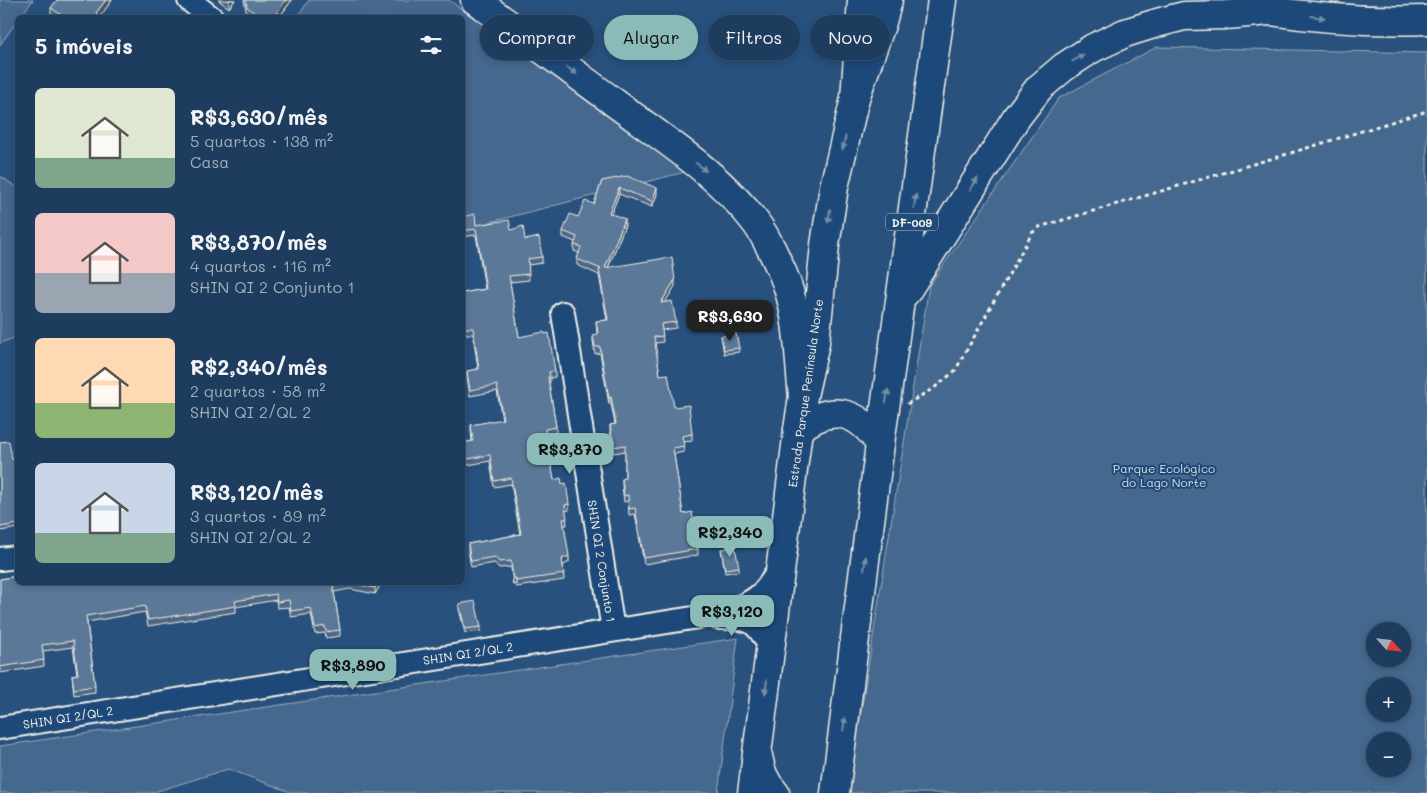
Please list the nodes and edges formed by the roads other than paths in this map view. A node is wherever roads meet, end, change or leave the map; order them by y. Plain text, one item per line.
1 (188, 0) edge
2 (475, 0) edge
3 (862, 0) edge
4 (888, 0) edge
5 (942, 0) edge
6 (1206, 0) edge
7 (1270, 11) junction
8 (208, 15) edge
9 (1427, 20) edge
10 (855, 98) junction
11 (901, 299) junction
12 (563, 313) dead end
13 (803, 396) junction
14 (798, 430) junction
15 (880, 444) junction
16 (15, 557) edge
17 (0, 559) edge
18 (781, 567) junction
19 (699, 617) junction
20 (613, 630) junction
21 (772, 647) junction
22 (0, 728) edge
23 (757, 754) junction
24 (832, 786) edge
25 (752, 793) edge
26 (775, 793) edge

1 - 8 street
2 -> 13 main road
3 - 10 main road
4 - 10 main road, Estrada Parque Península Norte
11 -> 5 main road, DF-009
6 - 7 main road
7 -> 9 main road
11 -> 7 main road
10 -> 13 main road, Estrada Parque Península Norte
15 -> 11 main road, DF-009
12 - 20 street, SHIN QI 2 Conjunto 1
13 - 14 main road, Estrada Parque Península Norte
14 - 15 main road
14 - 18 main road, Estrada Parque Península Norte
24 -> 15 main road, DF-009
16 - 17 street
18 - 19 street, SHIN QI 2/QL 2
18 - 21 main road, Estrada Parque Península Norte
19 - 20 street, SHIN QI 2/QL 2
19 - 21 street, SHIN QI 2/QL 2
20 - 22 street, SHIN QI 2/QL 2
21 -> 23 main road, Estrada Parque Península Norte
23 - 25 main road, Estrada Parque Península Norte
23 - 26 main road

